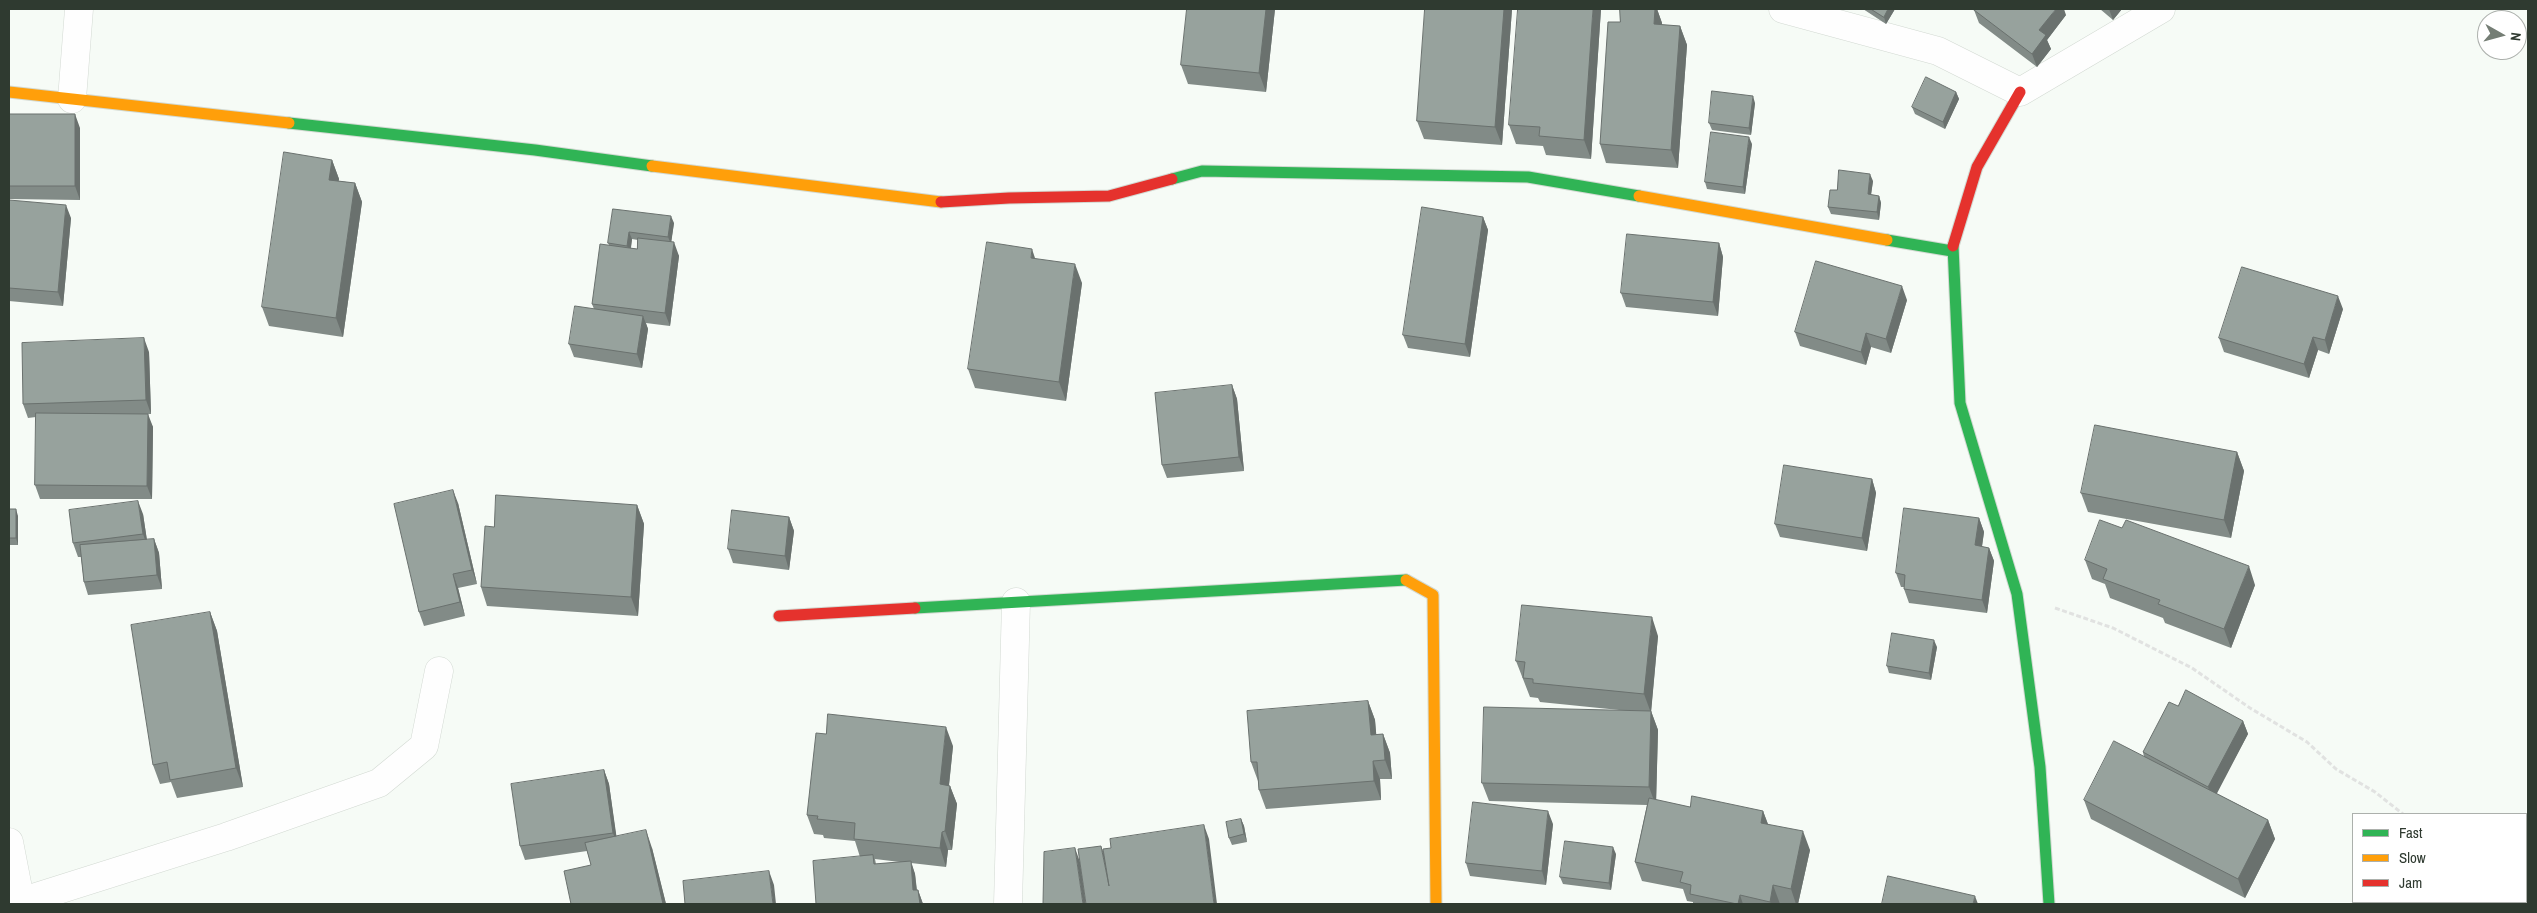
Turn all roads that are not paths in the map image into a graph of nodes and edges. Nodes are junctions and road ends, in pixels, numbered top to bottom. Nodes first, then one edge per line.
1 (80, 9) edge
2 (1783, 9) edge
3 (2161, 9) edge
4 (9, 92) edge
5 (2020, 92) junction
6 (72, 99) junction
7 (1952, 251) junction
8 (1016, 602) junction
9 (780, 616) dead end
10 (439, 671) dead end
11 (9, 842) edge
12 (20, 903) edge
13 (1008, 904) edge
14 (1436, 904) edge
15 (2049, 904) edge

1 - 6 street
2 - 5 street
3 - 5 street
4 - 6 street
5 - 7 street
6 - 7 street
7 - 15 street
8 - 9 street
8 - 13 street
8 - 14 street
10 - 12 street
11 - 12 street

